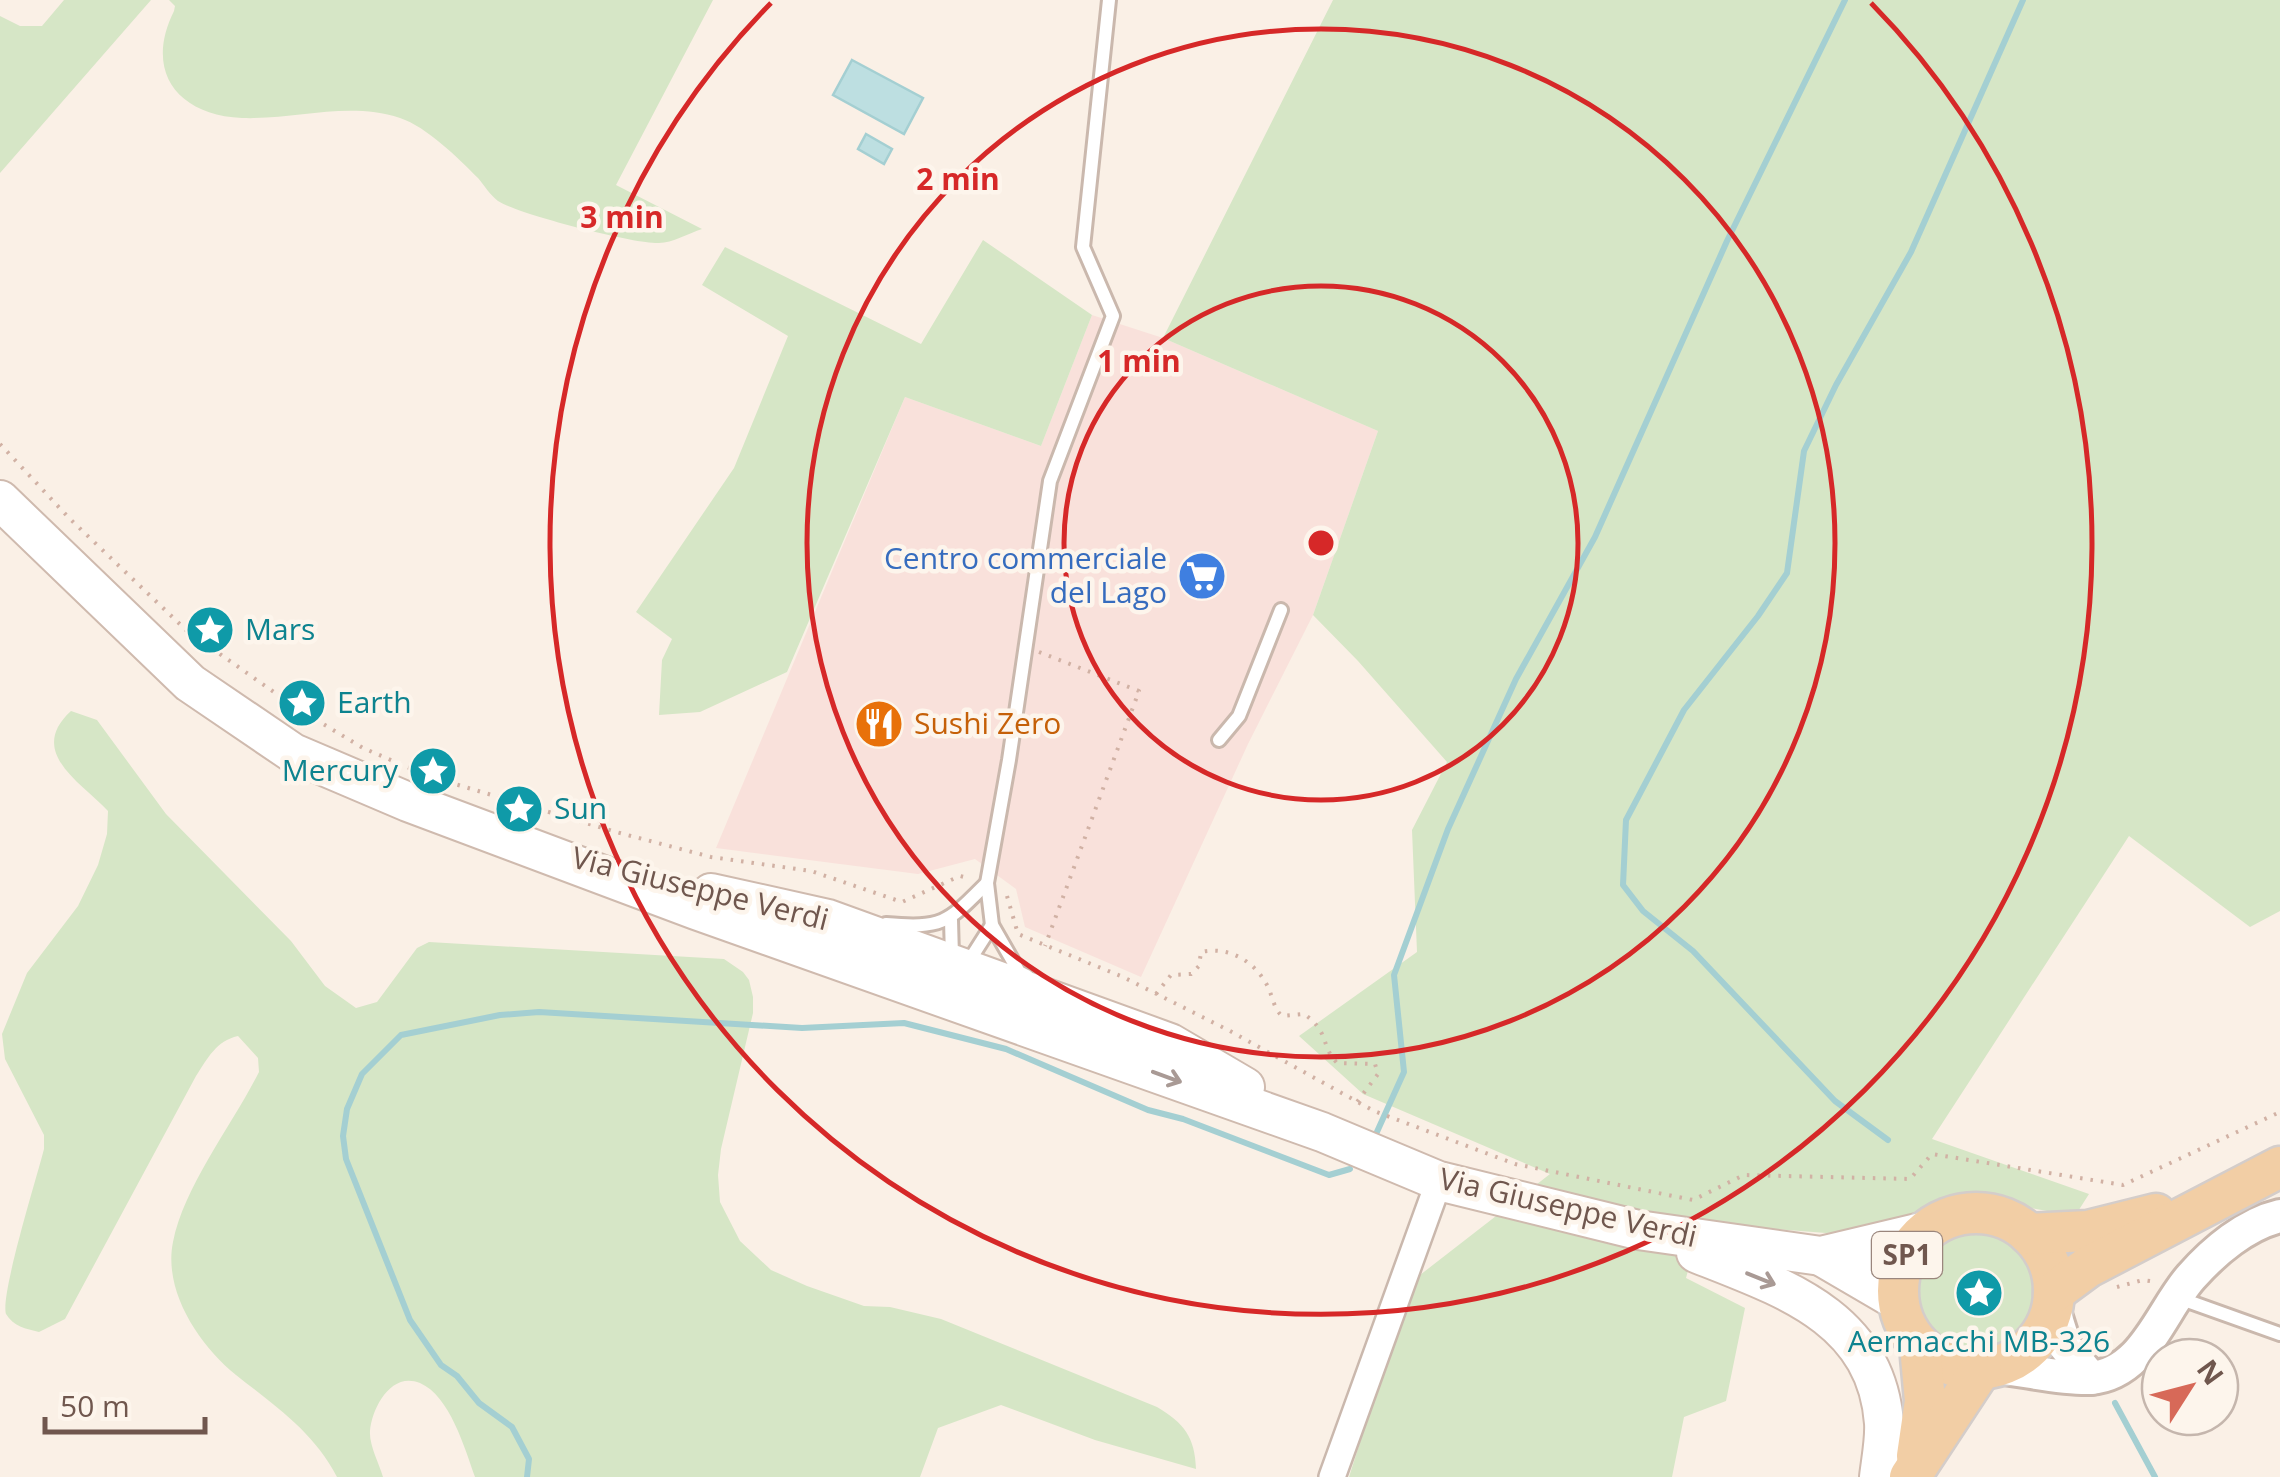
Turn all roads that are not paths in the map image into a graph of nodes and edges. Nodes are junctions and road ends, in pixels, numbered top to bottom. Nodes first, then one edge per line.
1 (1109, 0) edge
2 (0, 500) edge
3 (1281, 610) dead end
4 (1218, 740) dead end
5 (987, 883) junction
6 (950, 920) junction
7 (992, 924) junction
8 (820, 935) junction
9 (954, 967) junction
10 (1170, 1042) junction
11 (1096, 1052) junction
12 (1322, 1132) junction
13 (2280, 1166) edge
14 (1439, 1182) junction
15 (2214, 1199) junction
16 (2280, 1216) edge
17 (1638, 1230) junction
18 (1926, 1231) junction
19 (2029, 1234) junction
20 (1821, 1256) junction
21 (2176, 1298) junction
22 (2053, 1300) junction
23 (1898, 1301) junction
24 (2280, 1334) edge
25 (1920, 1346) junction
26 (1989, 1368) junction
27 (2091, 1378) junction
28 (1902, 1473) edge
29 (1332, 1477) edge

1 - 5 lane
2 - 8 main road, Via Giuseppe Verdi
3 - 4 lane
5 - 6 lane
5 - 7 lane
6 - 8 lane
6 - 9 lane
7 - 9 lane
7 - 10 lane
8 - 9 main road, Via Giuseppe Verdi
8 - 11 main road, Via Giuseppe Verdi
9 - 10 main road, Via Giuseppe Verdi
9 - 11 main road, Via Giuseppe Verdi
10 - 12 main road, Via Giuseppe Verdi
11 -> 12 main road, Via Giuseppe Verdi
12 - 14 main road, Via Giuseppe Verdi
13 - 15 main road, SP1
14 - 17 main road, Via Giuseppe Verdi
14 - 29 street
15 - 19 main road, SP1
15 - 22 main road, SP1
16 - 21 street
17 - 20 main road, Via Giuseppe Verdi
17 -> 28 main road
18 - 19 main road, SP1
18 - 20 main road, Via Giuseppe Verdi
18 - 23 main road, SP1
19 - 22 main road
20 - 23 main road, Via Giuseppe Verdi
21 - 24 lane
21 - 27 street
22 - 26 main road, SP1
22 - 27 street
23 - 25 main road, SP1
25 - 26 main road
25 - 28 main road, SP1
26 - 27 street
26 - 28 main road, SP1

